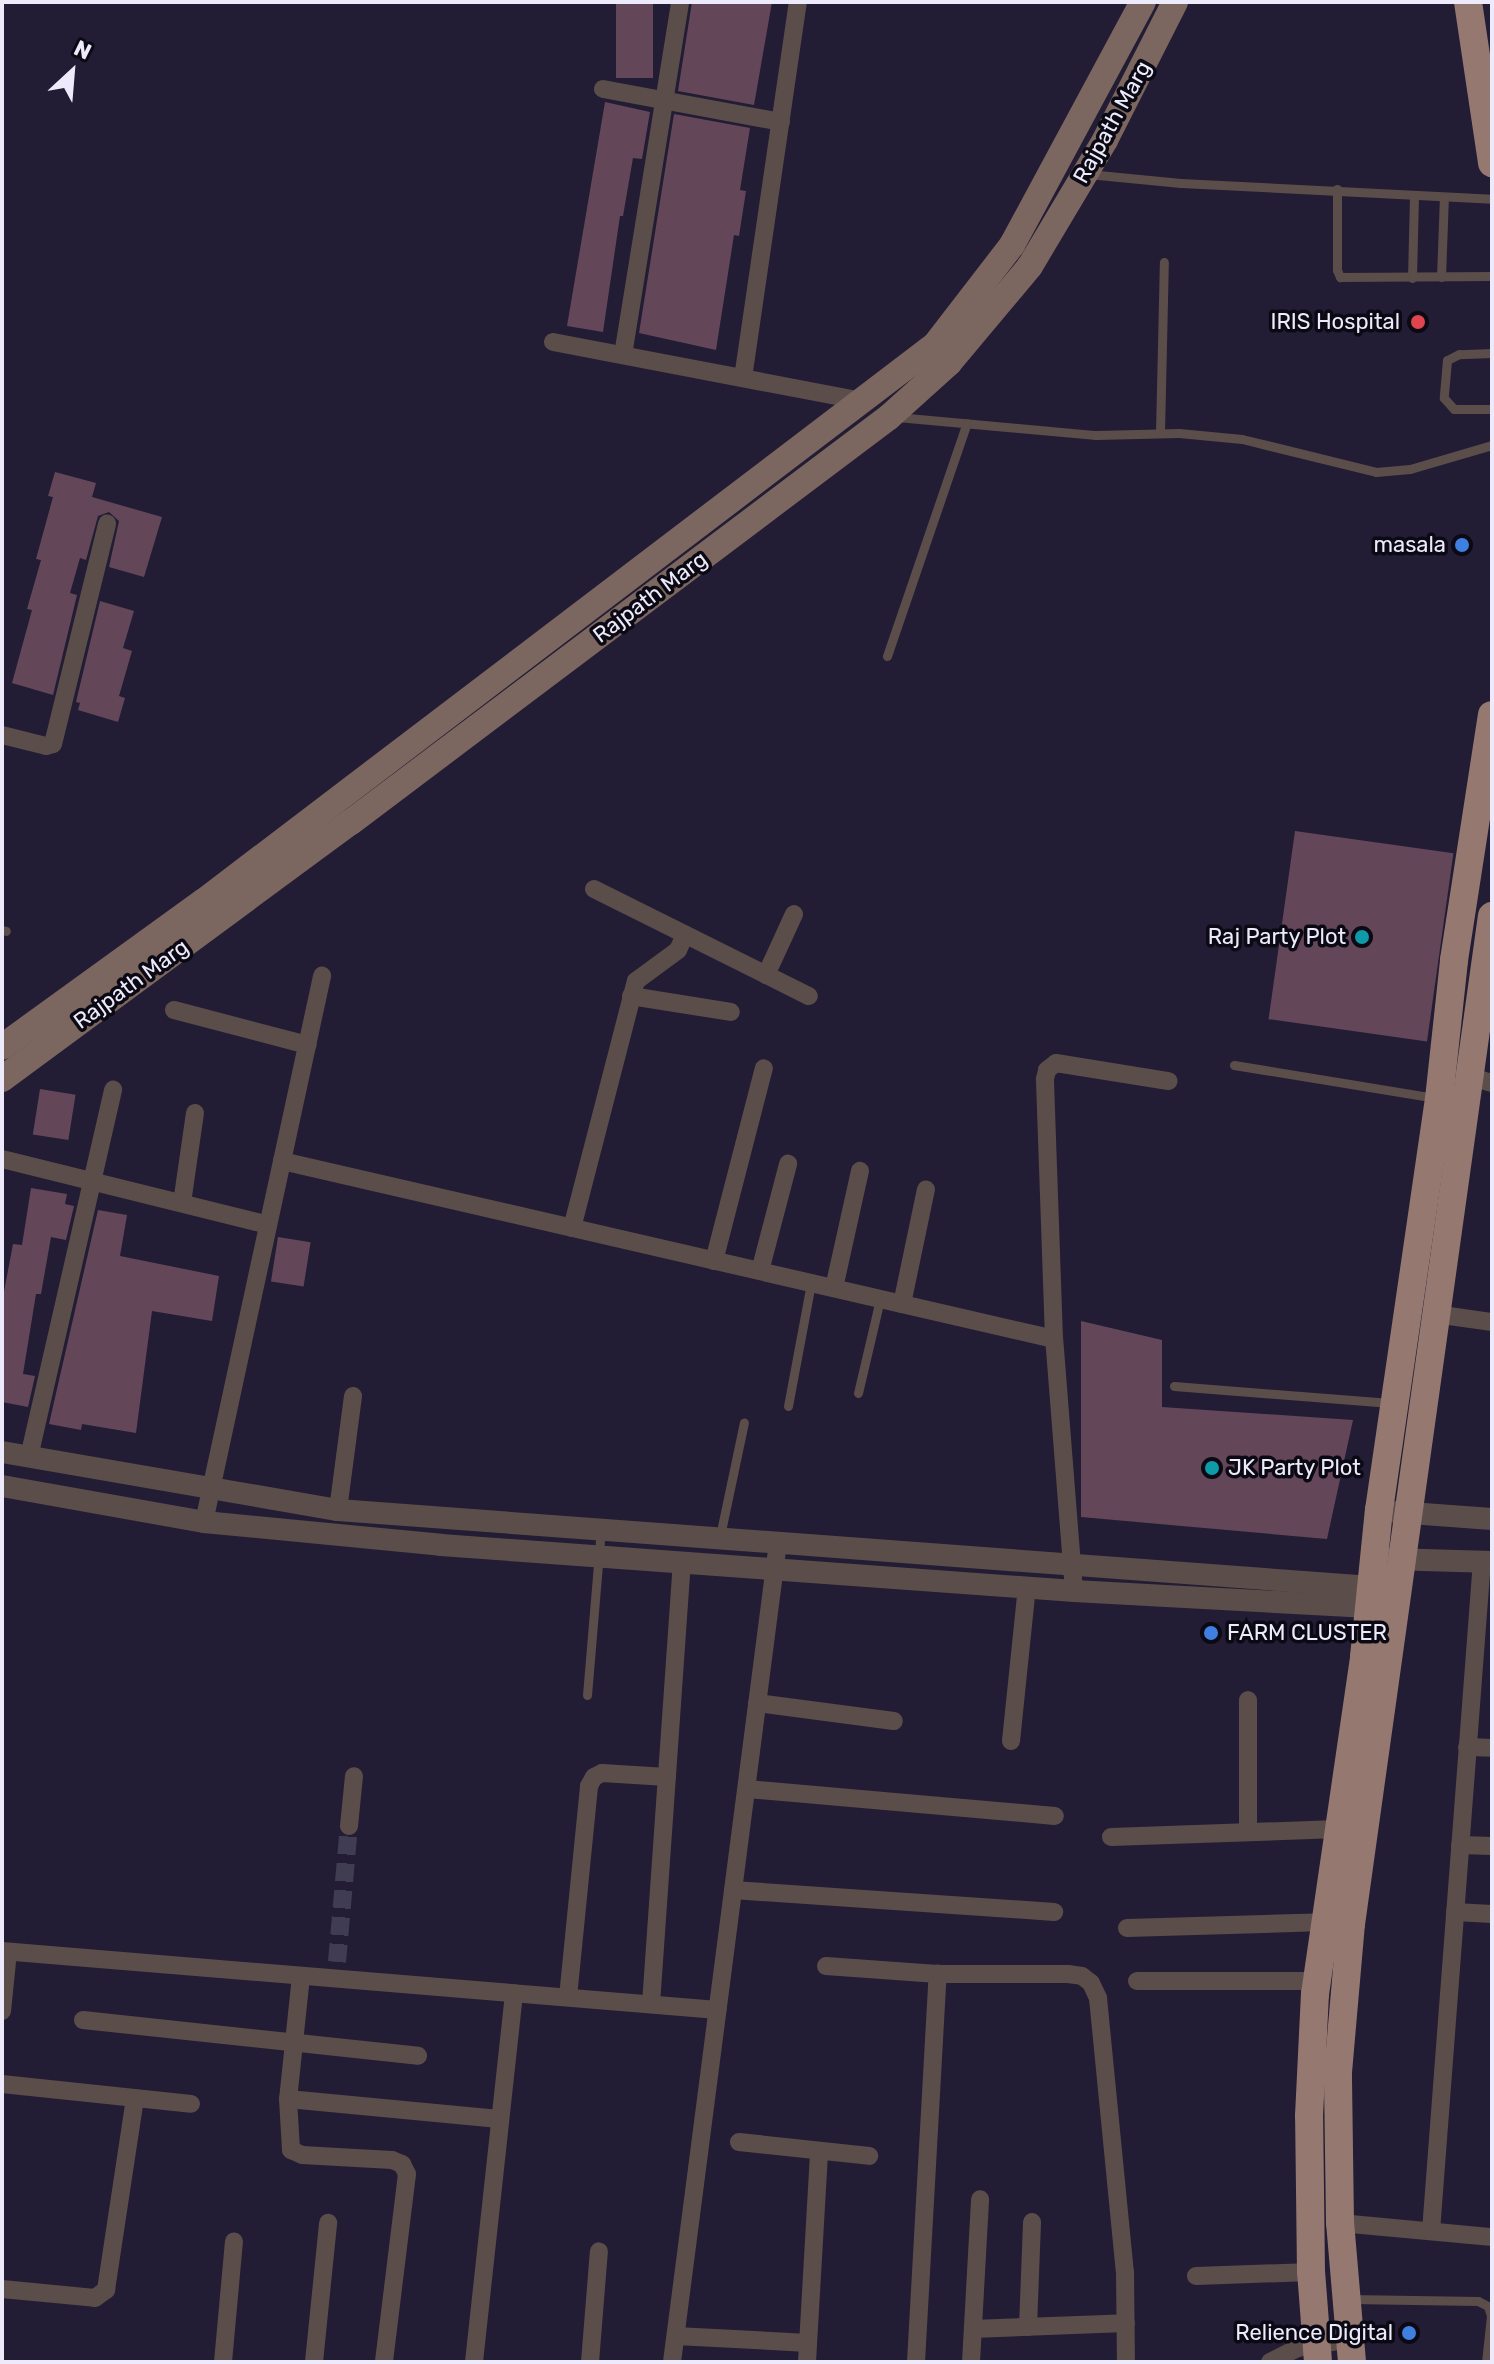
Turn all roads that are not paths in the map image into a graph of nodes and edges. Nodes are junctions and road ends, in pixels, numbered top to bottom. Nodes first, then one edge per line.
1 (680, 2) edge
2 (798, 2) edge
3 (1143, 2) edge
4 (1175, 2) edge
5 (1468, 2) edge
6 (603, 89) dead end
7 (662, 100) junction
8 (781, 122) junction
9 (1492, 163) edge
10 (1084, 174) junction
11 (1337, 189) junction
12 (1414, 196) junction
13 (1444, 197) junction
14 (1492, 199) edge
15 (1164, 262) dead end
16 (1492, 276) edge
17 (1441, 277) junction
18 (1412, 278) junction
19 (553, 342) dead end
20 (1492, 353) edge
21 (623, 355) junction
22 (743, 378) junction
23 (1492, 409) edge
24 (868, 411) junction
25 (967, 423) junction
26 (1160, 433) junction
27 (1492, 445) edge
28 (107, 524) dead end
29 (887, 656) dead end
30 (1492, 715) edge
31 (2, 735) edge
32 (594, 889) dead end
33 (794, 914) dead end
34 (1492, 916) edge
35 (685, 935) junction
36 (766, 975) junction
37 (322, 976) dead end
38 (631, 996) junction
39 (809, 996) dead end
40 (1486, 1006) edge
41 (174, 1010) dead end
42 (731, 1012) dead end
43 (307, 1045) junction
44 (2, 1047) edge
45 (1234, 1065) dead end
46 (764, 1068) dead end
47 (2, 1079) edge
48 (1482, 1080) edge
49 (1169, 1081) dead end
50 (113, 1089) dead end
51 (1439, 1099) junction
52 (195, 1113) dead end
53 (2, 1159) edge
54 (282, 1161) junction
55 (788, 1164) dead end
56 (860, 1171) dead end
57 (91, 1181) junction
58 (926, 1189) dead end
59 (182, 1203) junction
60 (268, 1225) junction
61 (572, 1228) junction
62 (714, 1261) junction
63 (760, 1271) junction
64 (811, 1283) junction
65 (834, 1288) junction
66 (880, 1299) junction
67 (902, 1304) junction
68 (1435, 1314) junction
69 (1492, 1322) edge
70 (1054, 1339) junction
71 (1174, 1386) dead end
72 (858, 1393) dead end
73 (353, 1396) dead end
74 (1394, 1404) junction
75 (788, 1406) dead end
76 (744, 1422) dead end
77 (2, 1452) edge
78 (29, 1457) junction
79 (2, 1486) edge
80 (210, 1488) junction
81 (338, 1510) junction
82 (1379, 1510) junction
83 (1411, 1513) junction
84 (1492, 1519) edge
85 (204, 1522) junction
86 (601, 1530) junction
87 (719, 1539) junction
88 (778, 1543) junction
89 (600, 1556) junction
90 (1372, 1558) junction
91 (1403, 1559) junction
92 (682, 1562) junction
93 (1487, 1562) edge
94 (1071, 1565) junction
95 (775, 1567) junction
96 (1027, 1587) junction
97 (1074, 1591) junction
98 (1370, 1597) junction
99 (587, 1695) dead end
100 (1248, 1700) dead end
101 (757, 1703) junction
102 (894, 1721) dead end
103 (1011, 1741) dead end
104 (1467, 1747) junction
105 (1492, 1748) edge
106 (354, 1776) dead end
107 (667, 1777) junction
108 (747, 1789) junction
109 (1055, 1816) dead end
110 (349, 1826) tunnel mouth
111 (1338, 1829) junction
112 (1248, 1832) junction
113 (1111, 1837) dead end
114 (1460, 1845) junction
115 (1492, 1846) edge
116 (733, 1890) junction
117 (1054, 1912) dead end
118 (1455, 1912) junction
119 (1492, 1914) edge
120 (1325, 1922) junction
121 (1127, 1928) dead end
122 (5, 1952) edge
123 (826, 1966) dead end
124 (938, 1974) junction
125 (301, 1976) junction
126 (1137, 1981) dead end
127 (1317, 1981) junction
128 (514, 1993) junction
129 (568, 1997) junction
130 (651, 2004) junction
131 (718, 2010) junction
132 (2, 2011) edge
133 (83, 2020) dead end
134 (292, 2045) junction
135 (418, 2056) dead end
136 (2, 2084) edge
137 (135, 2098) junction
138 (288, 2099) junction
139 (191, 2104) dead end
140 (499, 2119) junction
141 (739, 2142) dead end
142 (819, 2151) junction
143 (869, 2156) dead end
144 (980, 2199) dead end
145 (1032, 2222) dead end
146 (328, 2223) dead end
147 (1340, 2223) junction
148 (1431, 2231) junction
149 (1492, 2237) edge
150 (234, 2241) dead end
151 (599, 2251) dead end
152 (1311, 2272) junction
153 (1196, 2276) dead end
154 (2, 2289) edge
155 (1346, 2299) junction
156 (1126, 2323) junction
157 (1028, 2327) junction
158 (973, 2329) junction
159 (676, 2336) junction
160 (1351, 2351) edge
161 (807, 2352) edge
162 (1316, 2352) edge
163 (223, 2362) edge
164 (314, 2362) edge
165 (384, 2362) edge
166 (474, 2362) edge
167 (590, 2362) edge
168 (672, 2362) edge
169 (916, 2362) edge
170 (971, 2362) edge
171 (1126, 2362) edge
172 (1270, 2362) edge
173 (1486, 2362) edge

1 - 7 street
2 - 8 street
3 - 24 main road, Rajpath Marg
4 - 10 main road, Rajpath Marg
5 - 9 main road
6 - 7 street
7 - 8 street
7 - 21 street
8 - 22 street
10 - 11 lane
10 - 24 main road, Rajpath Marg
11 - 12 lane
11 - 18 lane
12 - 13 lane
12 - 18 lane
13 - 14 lane
13 - 17 lane
15 - 26 lane
16 - 17 lane
17 - 18 lane
19 - 21 street
20 - 23 lane
21 - 22 street
22 - 24 street
24 - 25 lane
24 - 44 main road, Rajpath Marg
24 - 47 main road, Rajpath Marg
25 - 26 lane
25 - 29 lane
26 - 27 lane
28 - 31 street
30 - 51 main road
32 - 35 street
33 - 36 street
34 - 40 main road
35 - 36 street
35 - 38 street
36 - 39 street
37 - 43 street
38 - 42 street
38 - 61 street
40 - 48 main road
41 - 43 street
43 - 54 street
45 - 51 lane
46 - 62 street
48 - 68 main road
49 - 70 street
50 - 57 street
51 - 74 main road
52 - 59 street
53 - 57 street
54 - 60 street
54 - 61 street
55 - 63 street
56 - 65 street
57 - 59 street
57 - 78 street
58 - 67 street
59 - 60 street
60 - 80 street
61 - 62 street
62 - 63 street
63 - 64 street
64 - 65 street
64 - 75 lane
65 - 66 street
66 - 67 street
66 - 72 lane
67 - 70 street
68 - 69 street
68 - 83 main road
70 - 94 street
71 - 74 lane
73 - 81 street
74 - 82 main road
76 - 87 lane
77 - 78 street
78 - 80 street
79 - 85 street
80 - 81 street
80 - 85 street
81 - 86 street
82 - 83 street
82 - 90 main road
83 - 84 street
83 - 91 main road
85 - 89 street
86 - 87 street
86 - 89 lane
87 - 88 street
88 - 94 street
88 - 95 street
89 - 92 street
89 - 99 lane
90 - 91 street
90 - 98 main road
91 - 93 street
91 - 147 main road
92 - 95 street
92 - 107 street
93 - 104 street
94 - 97 street
94 - 98 street
95 - 96 street
95 - 101 street
96 - 97 street
96 - 103 street
97 - 98 street
98 - 111 main road
100 - 112 street
101 - 102 street
101 - 108 street
104 - 105 street
104 - 114 street
106 - 110 street
107 - 129 street
107 - 130 street
108 - 109 street
108 - 116 street
111 - 112 street
111 - 120 main road
112 - 113 street
114 - 115 street
114 - 118 street
116 - 117 street
116 - 131 street
118 - 119 street
118 - 148 street
120 - 121 street
120 - 127 main road
122 - 125 street
122 - 132 street
123 - 124 street
124 - 156 street
124 - 169 street
125 - 128 street
125 - 134 street
126 - 127 street
127 - 152 main road
128 - 129 street
128 - 140 street
129 - 130 street
130 - 131 street
131 - 159 street
133 - 134 street
134 - 135 street
134 - 138 street
136 - 137 street
137 - 139 street
137 - 154 street
138 - 140 street
138 - 165 street
140 - 166 street
141 - 142 street
142 - 143 street
142 - 161 street
144 - 158 street
145 - 157 street
146 - 164 street
147 - 148 street
147 - 155 main road
148 - 149 street
150 - 163 street
151 - 167 street
152 - 153 street
152 - 162 main road
155 - 160 main road
155 - 173 lane
156 - 157 street
156 - 171 street
157 - 158 street
158 - 170 street
159 - 161 street
159 - 168 street
160 - 162 street
162 - 172 street

